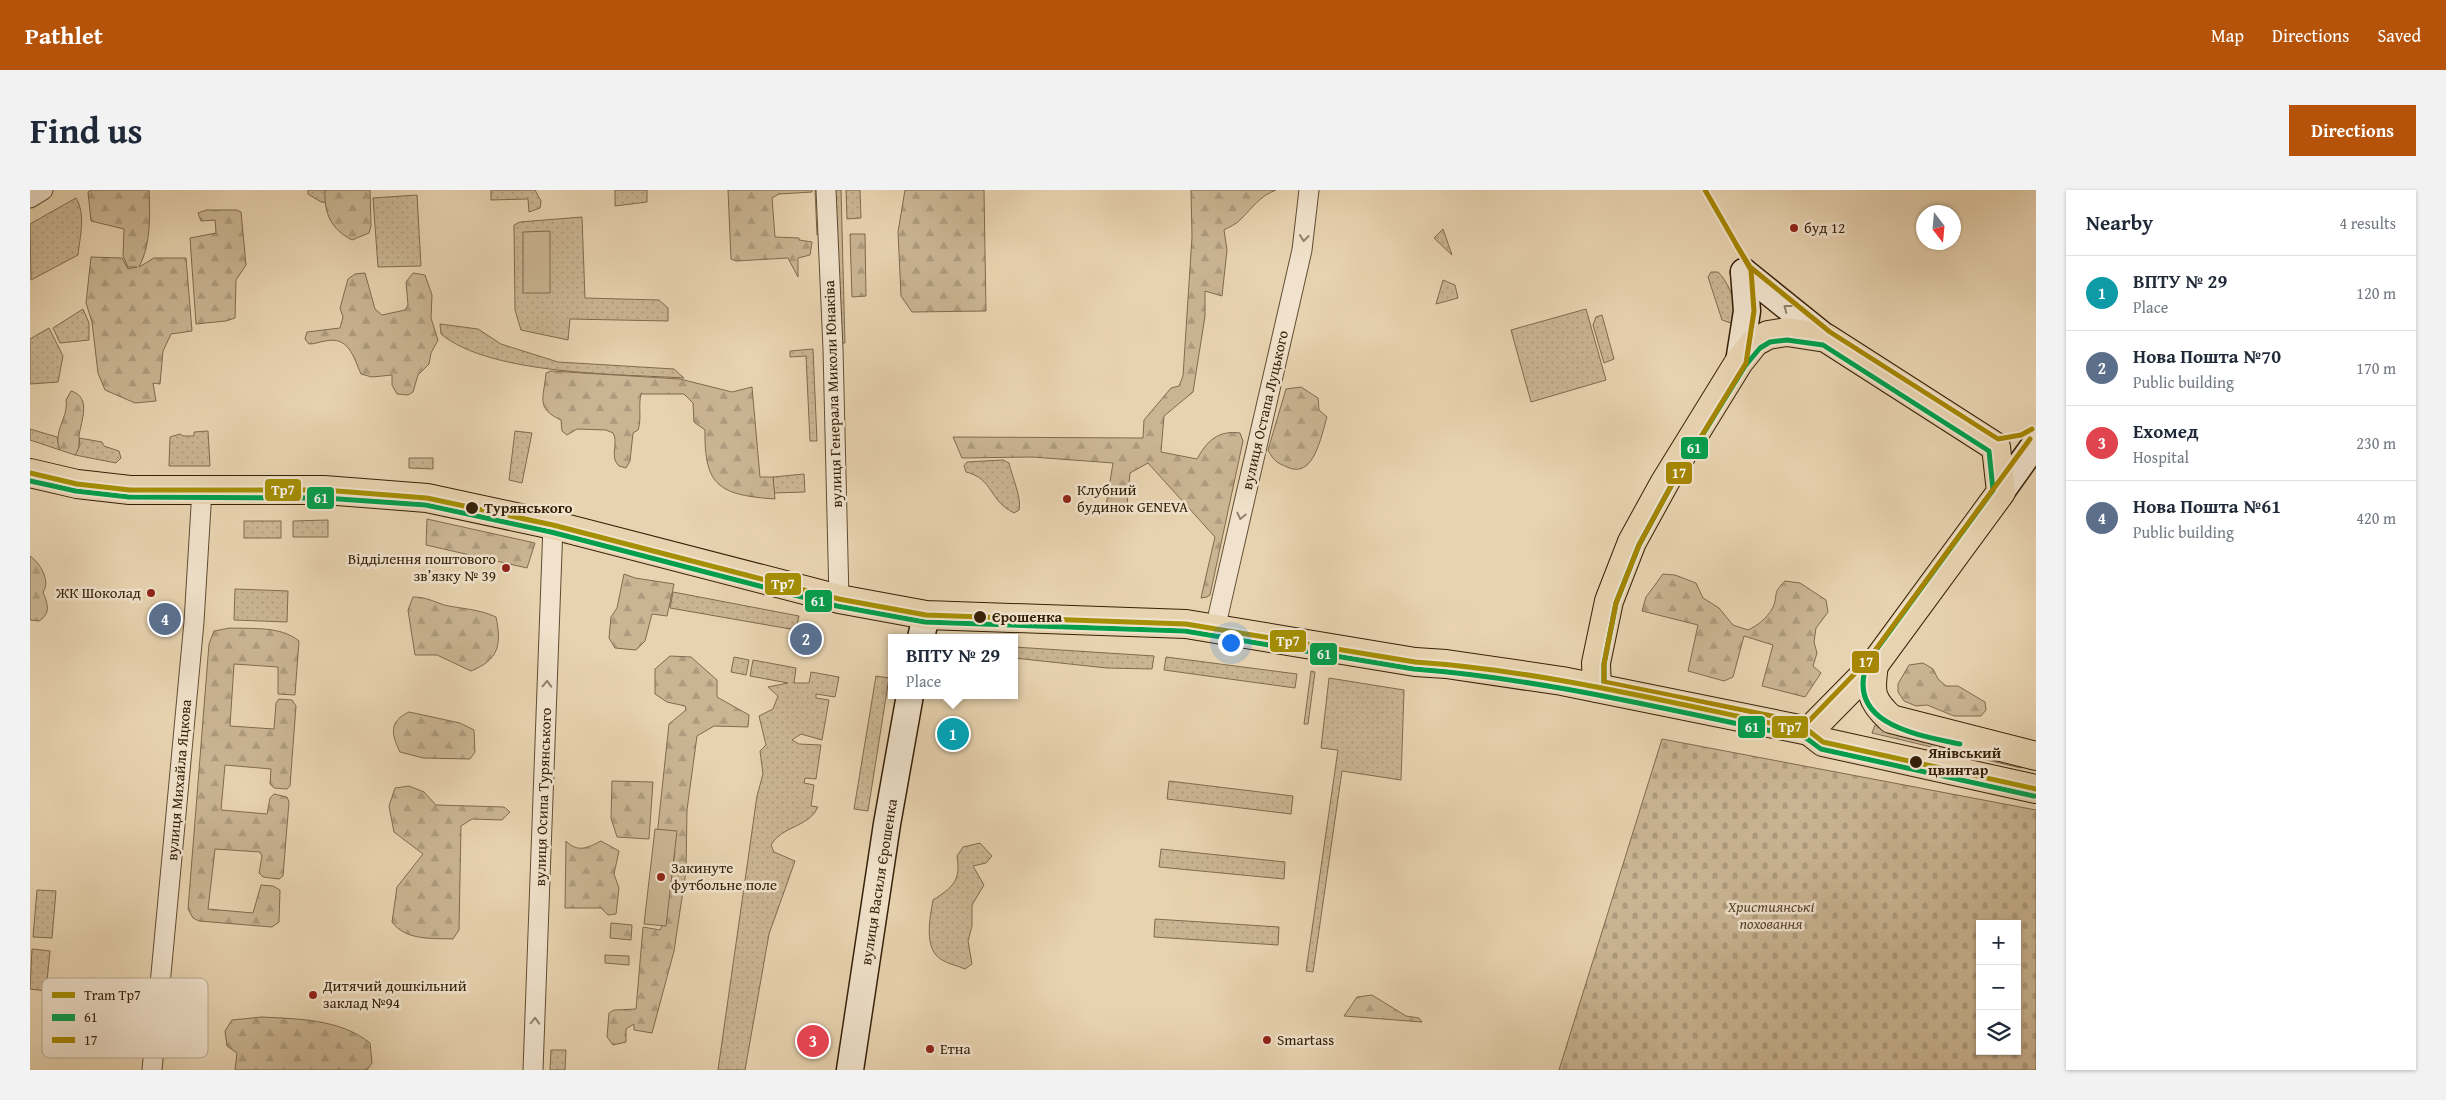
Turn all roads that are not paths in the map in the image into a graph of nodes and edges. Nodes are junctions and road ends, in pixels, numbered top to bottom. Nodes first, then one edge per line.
1 (44, 190) edge
2 (826, 190) edge
3 (1309, 190) edge
4 (30, 198) edge
5 (1826, 338) junction
6 (1739, 362) junction
7 (2036, 435) edge
8 (2036, 443) edge
9 (1996, 447) junction
10 (30, 473) edge
11 (202, 490) junction
12 (2001, 492) junction
13 (553, 524) junction
14 (839, 598) junction
15 (923, 626) edge
16 (1215, 629) junction
17 (1874, 664) junction
18 (1597, 688) junction
19 (909, 699) edge
20 (1809, 731) junction
21 (2036, 756) edge
22 (2036, 789) edge
23 (161, 978) edge
24 (533, 1070) edge
25 (850, 1070) edge

1 - 4 street
2 - 14 street, вулиця Генерала Миколи Юнаківа
3 -> 16 street, вулиця Остапа Луцького
5 - 6 main road
5 -> 6 main road
5 - 9 main road
6 - 18 main road
7 - 9 main road
8 - 12 main road
9 - 12 main road
10 - 11 main road
11 - 13 main road
11 - 23 street, вулиця Михайла Яцкова
12 - 17 main road
13 - 14 main road
24 -> 13 street, вулиця Осипа Турянського
14 - 15 main road
15 - 16 main road
16 - 18 main road
17 - 20 main road
17 - 21 main road
18 - 20 main road
19 - 25 main road, вулиця Василя Єрошенка
20 - 22 main road

